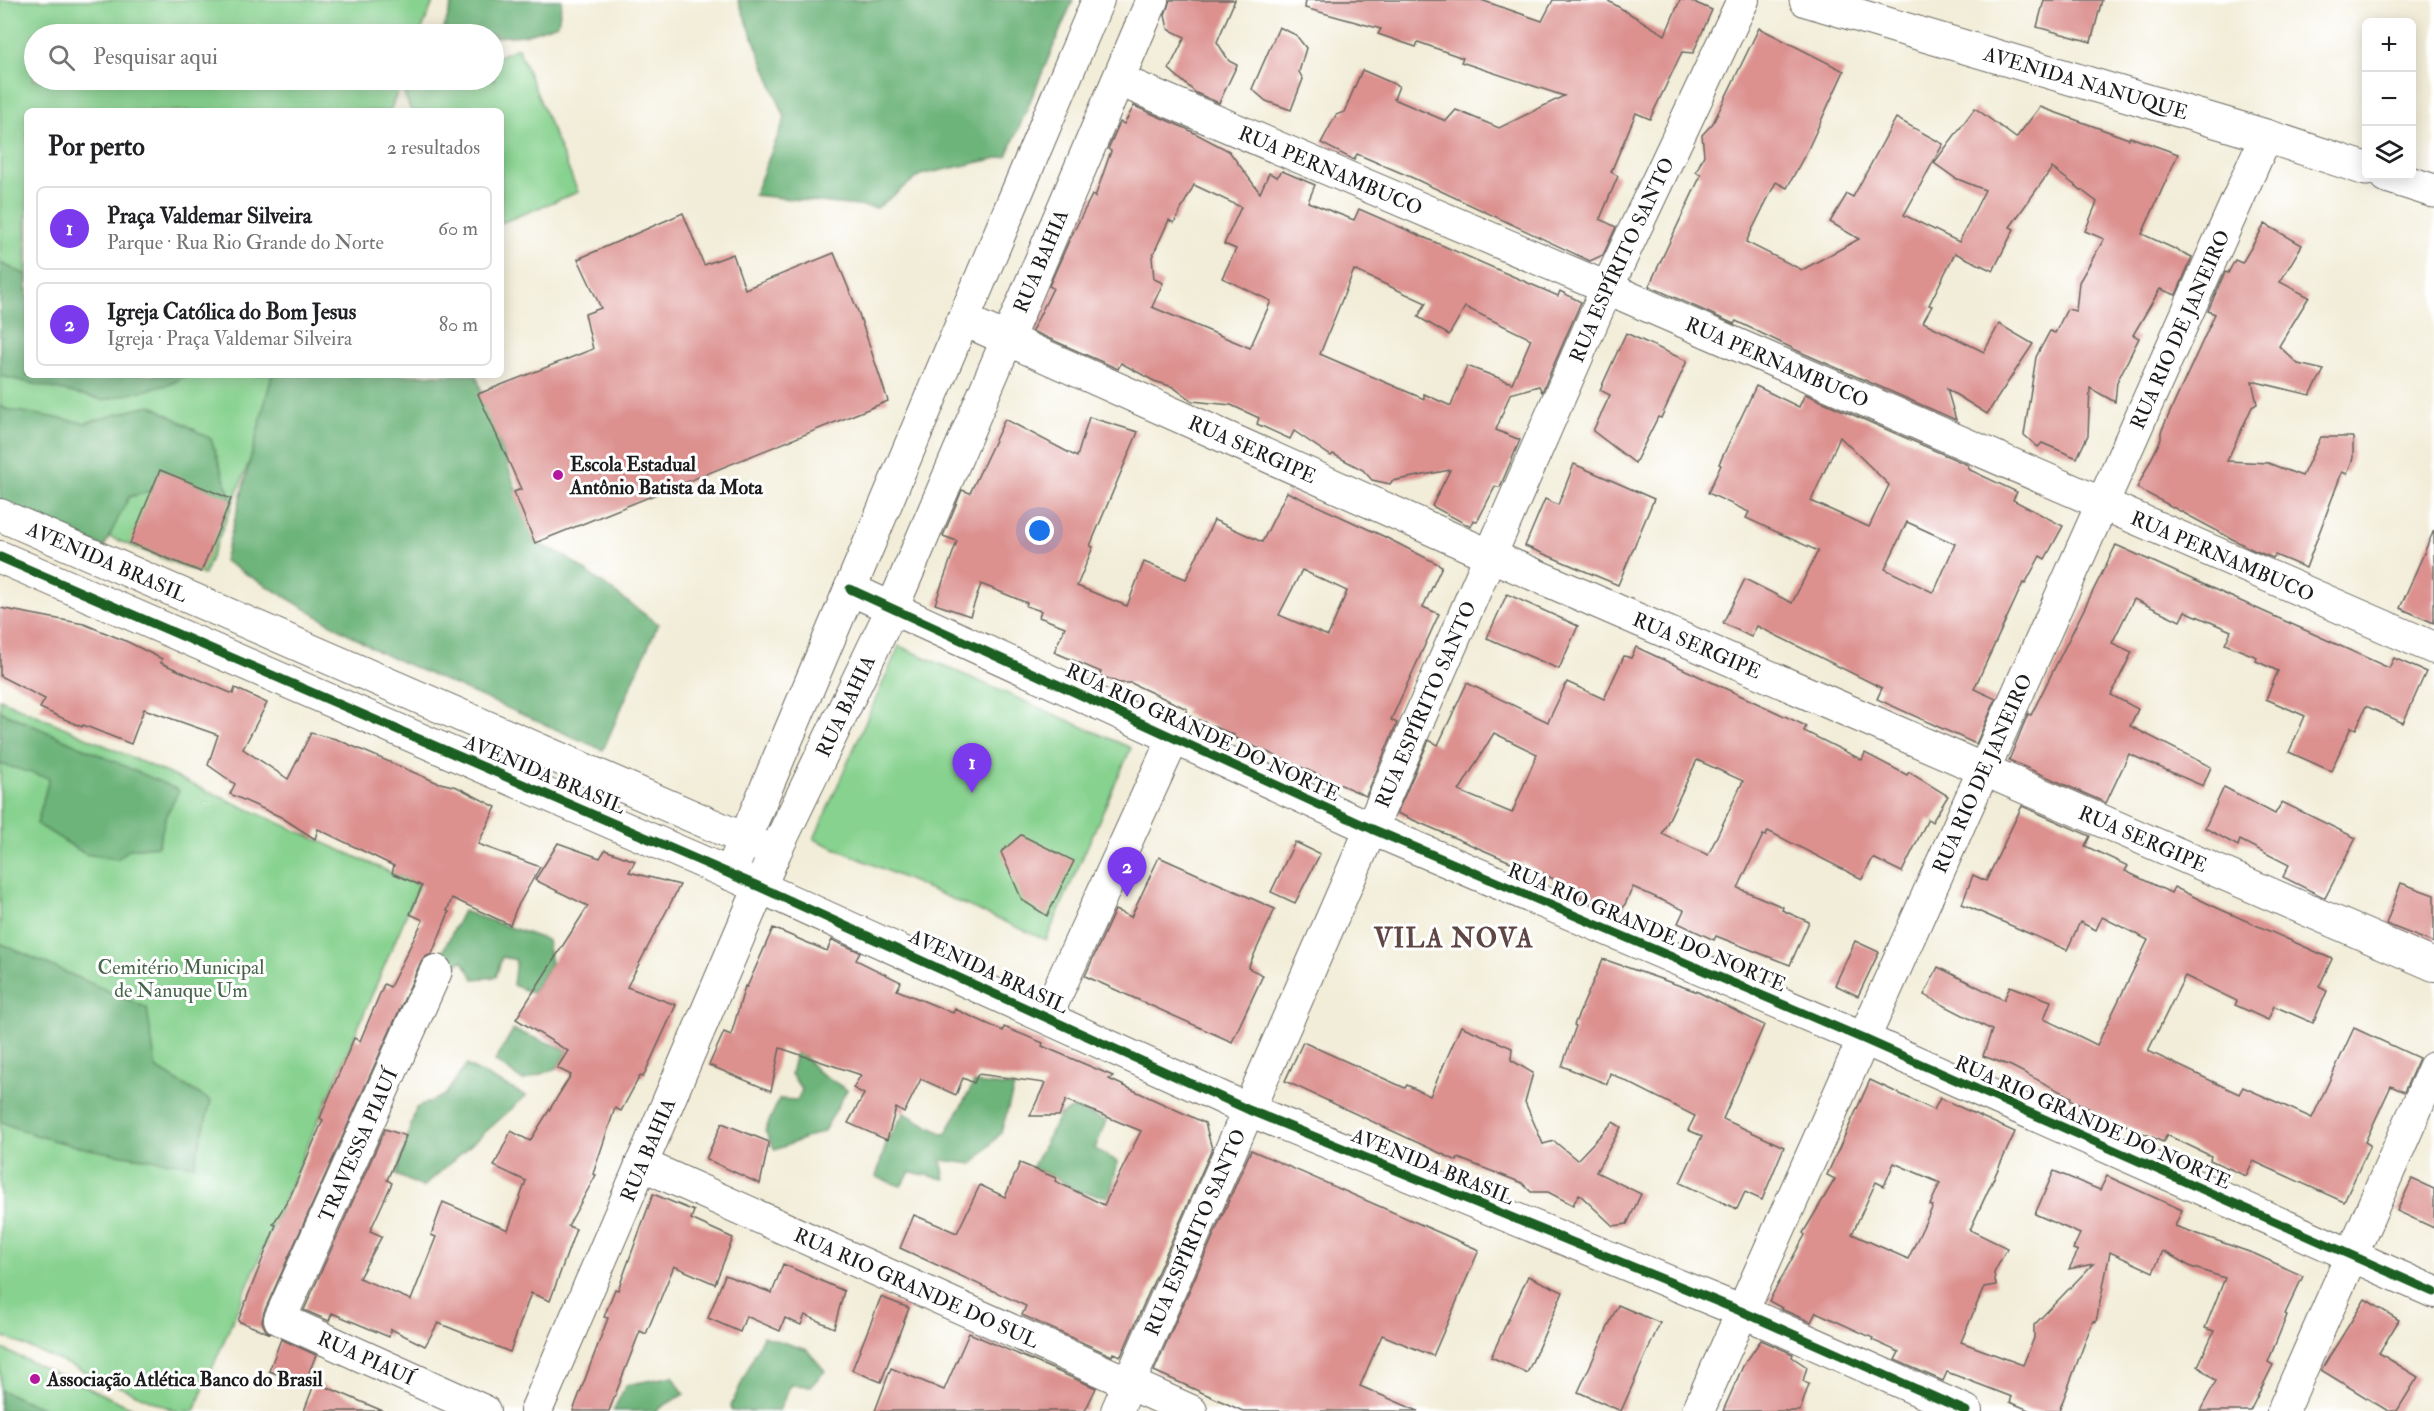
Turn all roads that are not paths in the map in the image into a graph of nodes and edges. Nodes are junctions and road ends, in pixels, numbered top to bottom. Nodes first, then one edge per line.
1 (1098, 0) edge
2 (1152, 0) edge
3 (1743, 0) edge
4 (1806, 0) edge
5 (1119, 80) junction
6 (2266, 135) junction
7 (2362, 167) edge
8 (2399, 180) edge
9 (2434, 191) edge
10 (1607, 288) junction
11 (964, 320) junction
12 (1006, 338) junction
13 (2101, 505) junction
14 (0, 515) edge
15 (1489, 555) junction
16 (0, 557) edge
17 (850, 589) junction
18 (892, 609) junction
19 (2434, 648) edge
20 (1174, 737) junction
21 (1984, 770) junction
22 (1372, 830) junction
23 (745, 840) junction
24 (775, 852) junction
25 (730, 874) junction
26 (760, 887) junction
27 (2434, 966) edge
28 (436, 971) dead end
29 (1046, 1017) junction
30 (1864, 1039) junction
31 (2434, 1068) edge
32 (1249, 1110) junction
33 (641, 1164) junction
34 (2350, 1256) junction
35 (2434, 1292) edge
36 (1743, 1312) junction
37 (280, 1319) joint
38 (1123, 1397) edge
39 (484, 1411) edge
40 (536, 1411) edge
41 (1191, 1411) edge
42 (1698, 1411) edge
43 (1966, 1411) edge
44 (2283, 1411) edge

1 - 11 street, RUA BAHIA
2 - 5 street, RUA BAHIA
3 - 10 street, RUA ESPÍRITO SANTO
4 - 6 main road, AVENIDA NANUQUE
5 - 10 street, RUA PERNAMBUCO
5 - 12 street, RUA BAHIA
6 - 7 main road, AVENIDA NANUQUE
6 - 13 street, RUA RIO DE JANEIRO
8 - 9 main road
10 - 13 street, RUA PERNAMBUCO
10 - 15 street, RUA ESPÍRITO SANTO
11 - 12 street, RUA SERGIPE
11 - 17 street, RUA BAHIA
12 - 15 street, RUA SERGIPE
12 - 18 street, RUA BAHIA
13 - 19 street, RUA PERNAMBUCO
13 - 21 street, RUA RIO DE JANEIRO
14 - 23 street, AVENIDA BRASIL
15 - 21 street, RUA SERGIPE
15 - 22 street, RUA ESPÍRITO SANTO
16 - 25 street, AVENIDA BRASIL
17 - 18 street, RUA RIO GRANDE DO NORTE
17 - 23 street, RUA BAHIA
18 - 20 street, RUA RIO GRANDE DO NORTE
18 - 24 street, RUA BAHIA
20 - 22 street, RUA RIO GRANDE DO NORTE
20 - 29 street
21 - 27 street, RUA SERGIPE
21 - 30 street, RUA RIO DE JANEIRO
22 - 30 street, RUA RIO GRANDE DO NORTE
22 - 32 street, RUA ESPÍRITO SANTO
23 - 24 street, AVENIDA BRASIL
23 - 25 street, RUA BAHIA
24 - 26 street, RUA BAHIA
25 - 26 street, AVENIDA BRASIL
26 - 29 street, AVENIDA BRASIL
26 - 33 street, RUA BAHIA
28 - 37 street, TRAVESSA PIAUÍ
29 - 32 street, AVENIDA BRASIL
30 - 34 street, RUA RIO GRANDE DO NORTE
30 - 36 street, RUA RIO DE JANEIRO
31 - 34 street
32 - 36 street, AVENIDA BRASIL
32 - 38 street, RUA ESPÍRITO SANTO
33 - 38 street, RUA RIO GRANDE DO SUL
33 - 40 street, RUA BAHIA
34 - 35 street, RUA RIO GRANDE DO NORTE
34 - 44 street
36 - 42 street, RUA RIO DE JANEIRO
36 - 43 street, AVENIDA BRASIL
37 - 39 street, RUA PIAUÍ
38 - 41 street, RUA RIO GRANDE DO SUL

